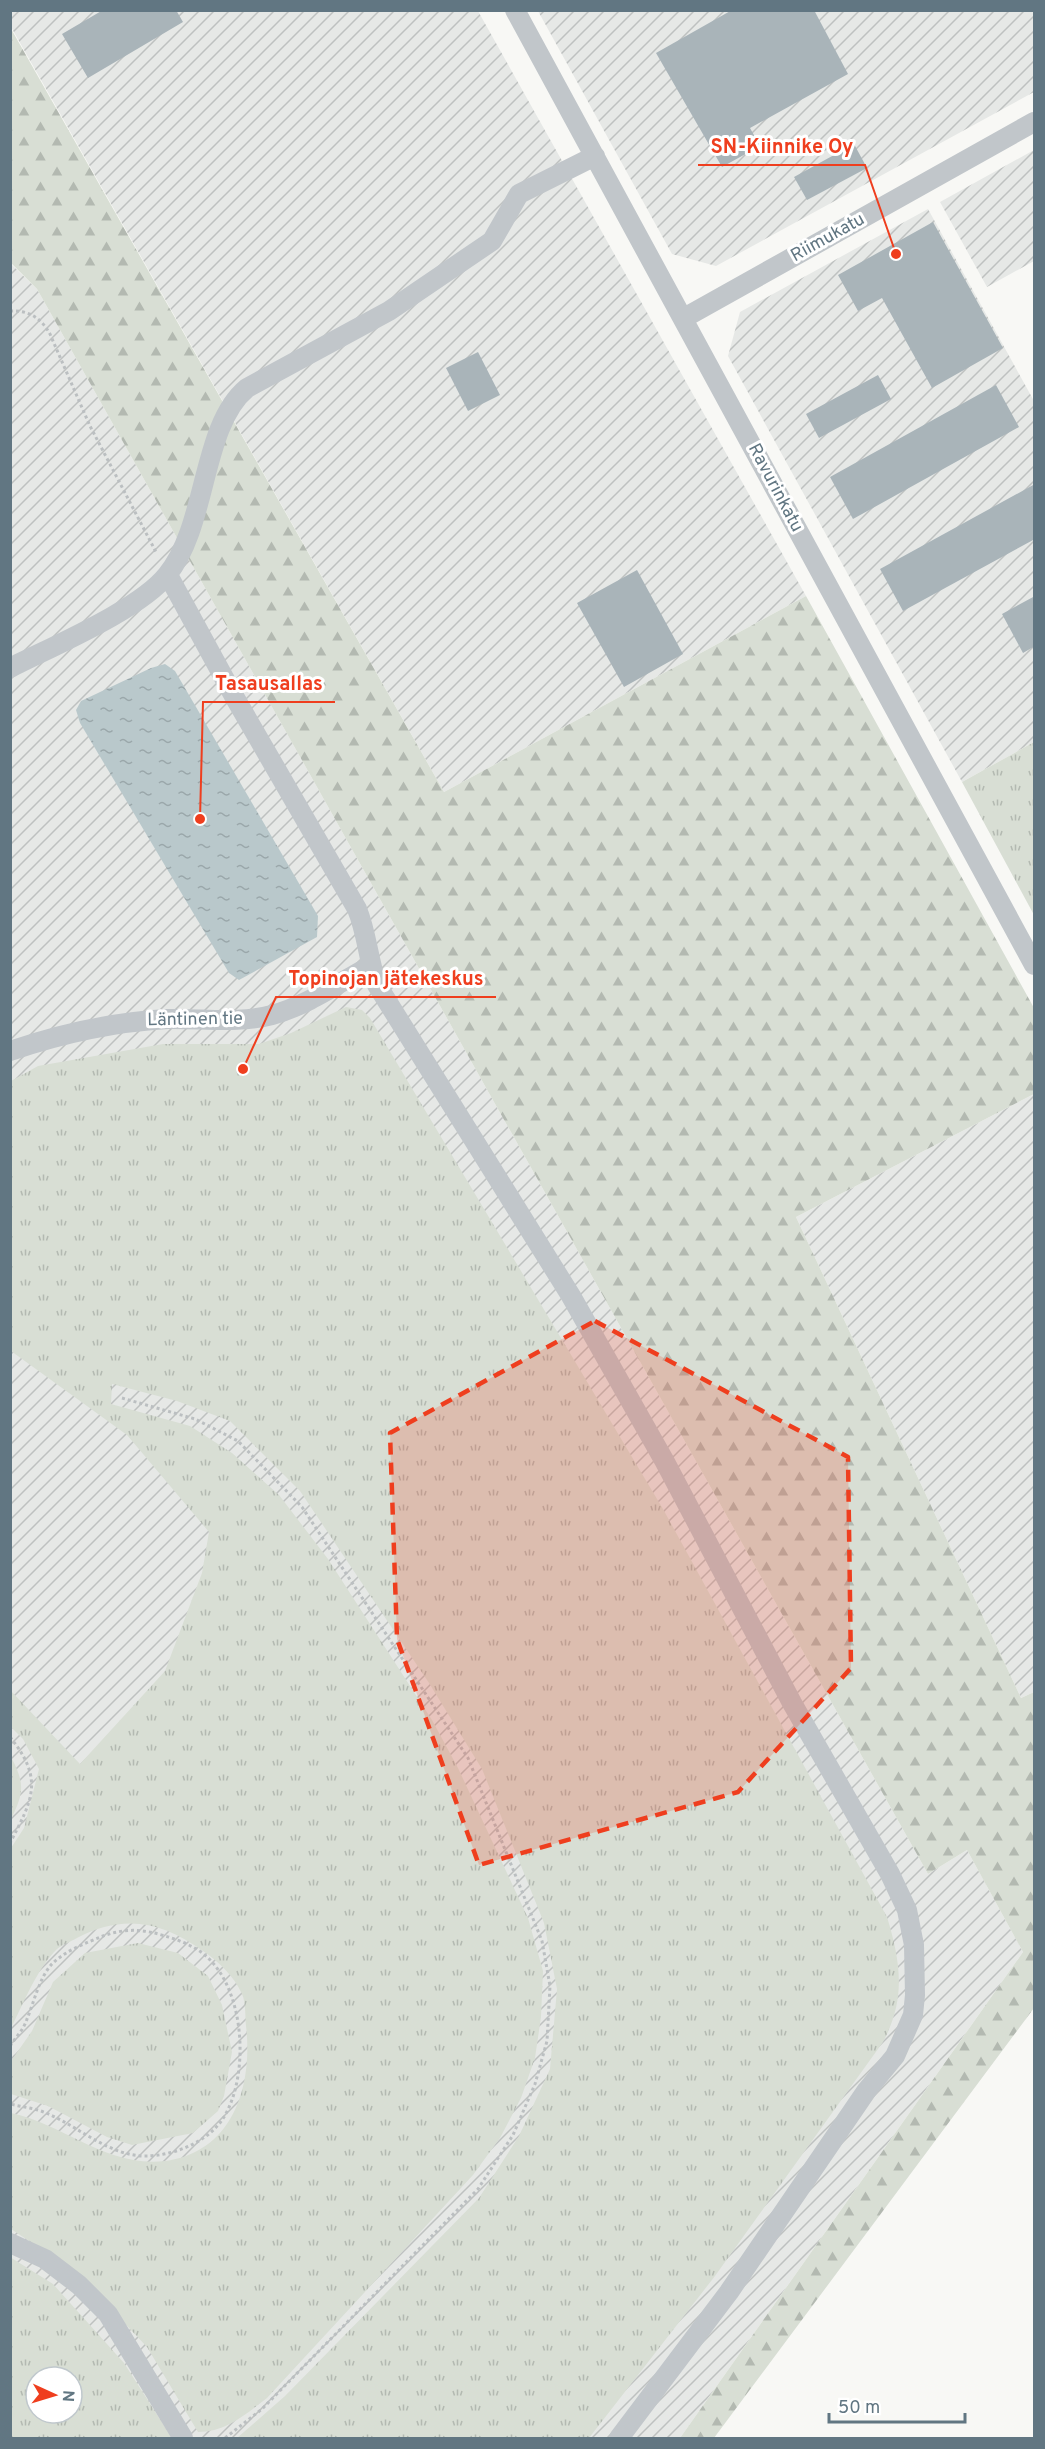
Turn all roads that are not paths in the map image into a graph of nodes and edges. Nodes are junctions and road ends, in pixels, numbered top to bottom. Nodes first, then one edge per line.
1 (515, 10) edge
2 (1035, 122) edge
3 (594, 156) junction
4 (684, 318) junction
5 (168, 574) junction
6 (10, 668) edge
7 (1035, 965) edge
8 (370, 966) junction
9 (10, 1052) edge
10 (10, 2243) edge
11 (183, 2439) edge
12 (619, 2439) edge

1 - 3 street, Ravurinkatu
2 - 4 street, Riimukatu
3 - 4 street, Ravurinkatu
3 - 5 street
4 - 7 street, Ravurinkatu
5 - 6 street
5 - 8 street
8 - 9 street, Läntinen tie
8 - 12 street
10 - 11 street

